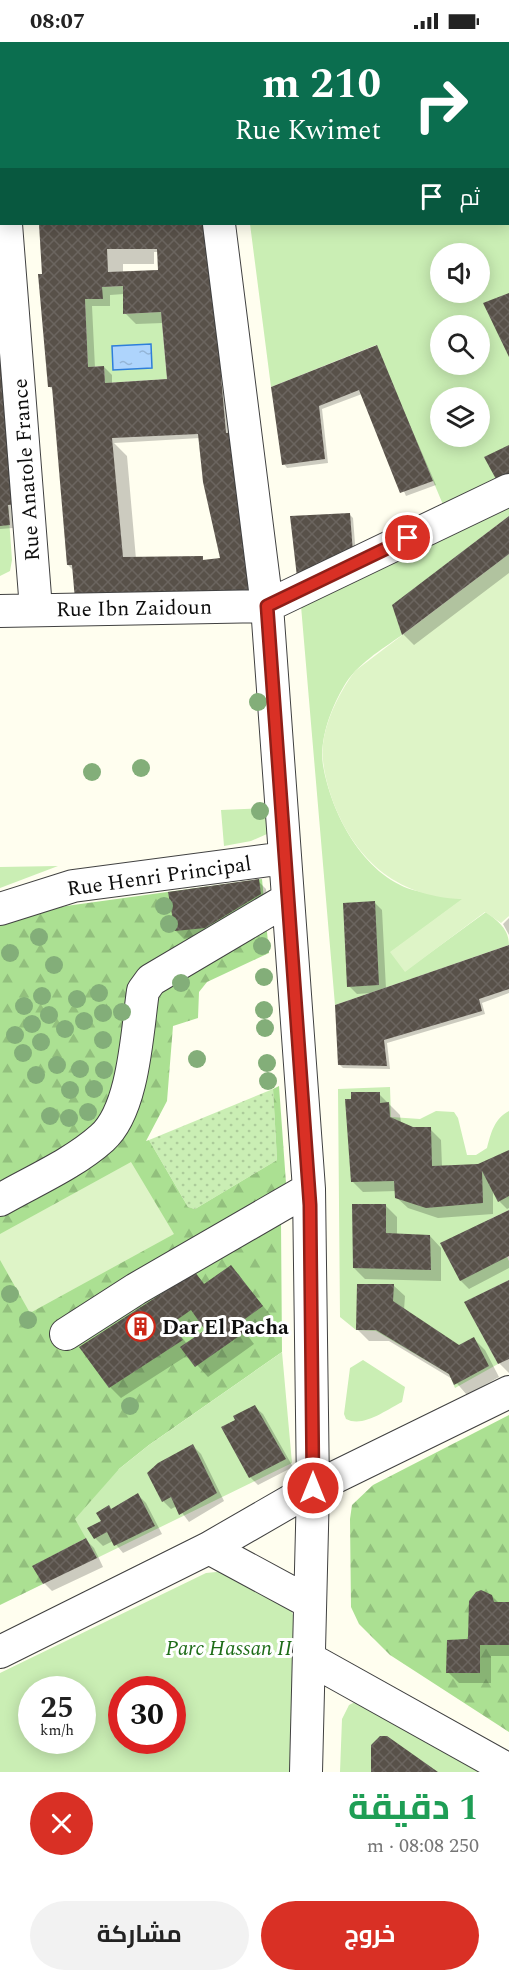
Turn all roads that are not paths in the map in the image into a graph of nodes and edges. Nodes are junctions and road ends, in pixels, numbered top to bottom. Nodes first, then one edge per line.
1 (6, 225) edge
2 (219, 225) edge
3 (509, 490) edge
4 (267, 606) junction
5 (36, 609) junction
6 (0, 611) edge
7 (285, 858) junction
8 (288, 899) junction
9 (0, 909) edge
10 (309, 1189) junction
11 (0, 1200) edge
12 (66, 1334) dead end
13 (509, 1392) edge
14 (313, 1488) junction
15 (209, 1548) junction
16 (309, 1602) junction
17 (0, 1652) edge
18 (310, 1659) junction
19 (509, 1770) edge
20 (306, 1772) edge

1 - 5 street, Rue Anatole France
2 - 4 street
3 - 4 street
4 - 5 street, Rue Ibn Zaidoun
4 - 7 street
5 - 6 street, Rue Ibn Zaidoun
7 - 8 street
7 - 9 street, Rue Henri Principal
8 - 10 street
8 - 11 street
10 - 12 street
10 - 14 street
13 - 14 street
14 - 15 street
14 - 16 street
15 - 16 street
15 - 17 street
16 - 18 street
18 - 19 street
18 - 20 street

